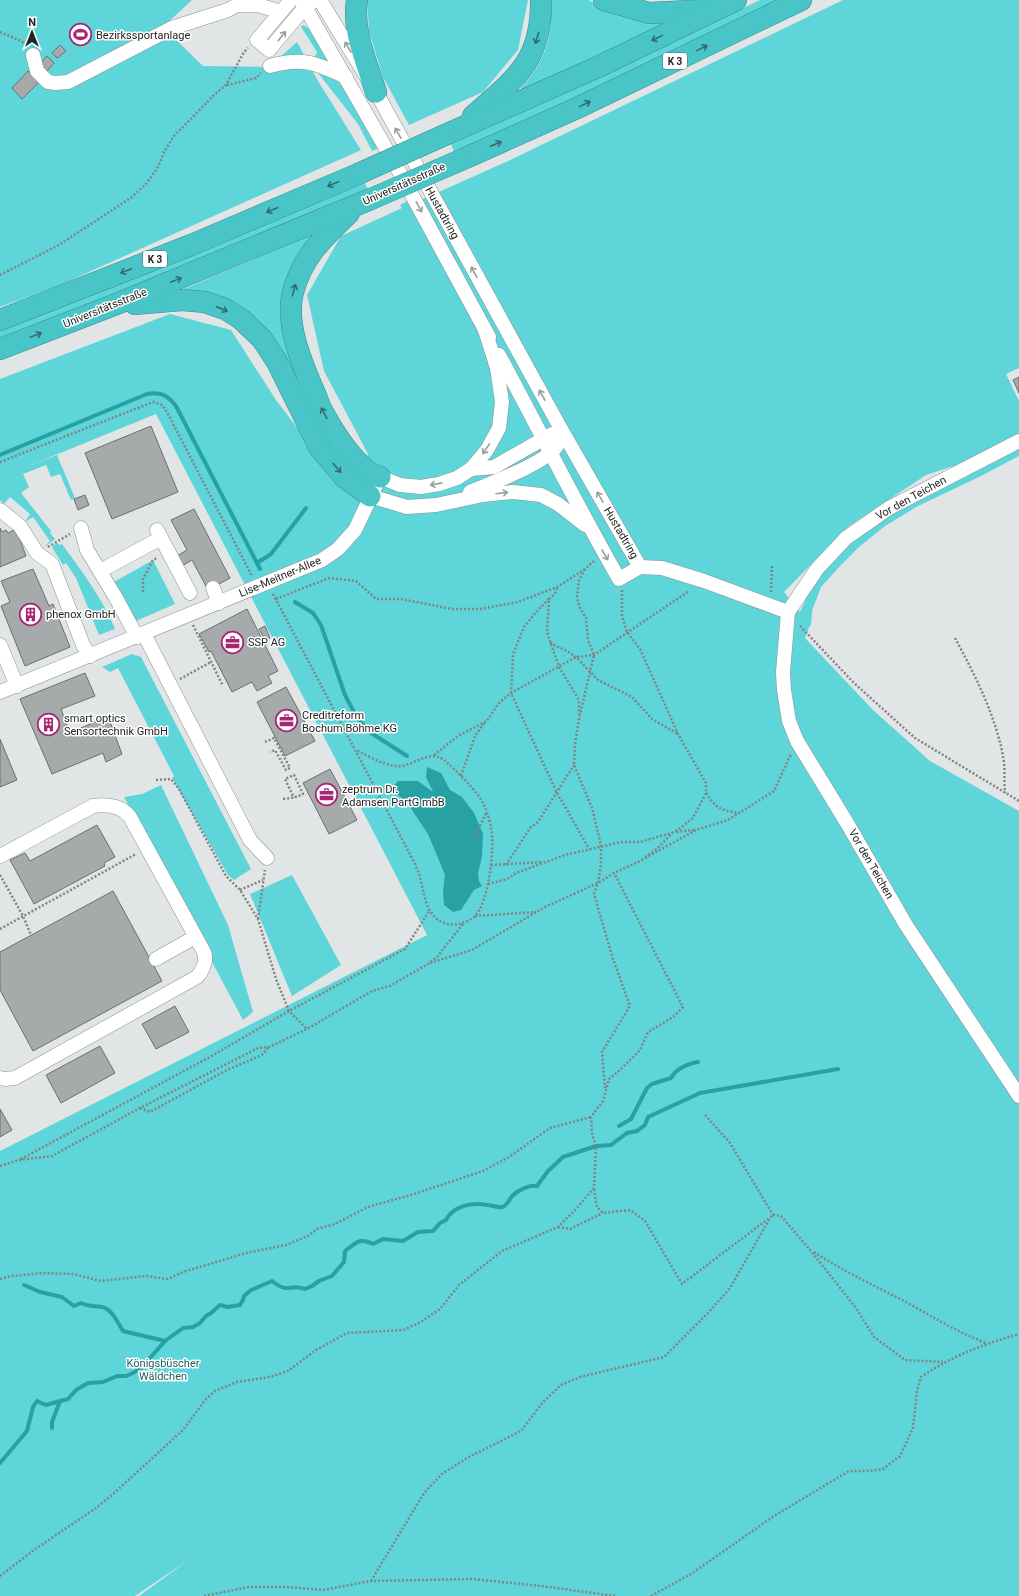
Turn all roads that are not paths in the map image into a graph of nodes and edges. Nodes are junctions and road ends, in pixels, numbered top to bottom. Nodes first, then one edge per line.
1 (291, 0) edge
2 (320, 0) edge
3 (357, 0) edge
4 (541, 0) edge
5 (604, 0) edge
6 (736, 0) edge
7 (801, 0) edge
8 (307, 2) edge
9 (718, 9) junction
10 (281, 12) junction
11 (33, 54) road end
12 (270, 66) road end
13 (346, 77) junction
14 (376, 92) junction
15 (453, 132) junction
16 (364, 202) junction
17 (114, 305) junction
18 (0, 320) edge
19 (485, 330) junction
20 (0, 349) edge
21 (561, 429) junction
22 (545, 439) junction
23 (1019, 441) edge
24 (551, 453) junction
25 (471, 469) junction
26 (380, 477) junction
27 (370, 496) junction
28 (436, 505) junction
29 (0, 510) edge
30 (81, 528) road end
31 (591, 530) junction
32 (640, 568) junction
33 (100, 571) junction
34 (213, 588) dead end
35 (190, 594) dead end
36 (219, 603) junction
37 (788, 612) junction
38 (141, 636) junction
39 (0, 645) edge
40 (90, 656) junction
41 (17, 686) junction
42 (0, 692) edge
43 (0, 856) edge
44 (267, 858) road end
45 (195, 937) junction
46 (156, 959) dead end
47 (0, 1078) edge
48 (1019, 1096) edge

1 - 10 street
14 -> 2 street, Hustadtring
3 - 14 highway
4 -> 15 highway
5 - 9 highway
6 - 9 highway, K 3
16 -> 7 highway, Universitätsstraße / K 3, bridge
10 -> 8 street
8 - 13 street, Hustadtring
9 -> 15 highway, K 3
10 - 11 street
12 - 13 street
13 -> 19 street, Hustadtring
21 -> 14 street, Hustadtring
15 -> 18 highway, K 3, bridge
17 -> 16 highway, Universitätsstraße / K 3
26 -> 16 highway
20 -> 17 highway, Universitätsstraße / K 3
17 -> 27 highway
19 - 22 street, Hustadtring
19 -> 25 street, Hustadtring
21 - 22 street, Hustadtring
21 - 24 street
32 -> 21 street, Hustadtring
22 - 24 street, Hustadtring
22 - 25 street, Hustadtring
23 - 37 street, Vor den Teichen
24 - 28 street, Hustadtring
24 - 31 street, Hustadtring
25 -> 26 street, Hustadtring
26 - 27 street, Lise-Meitner-Allee
27 - 28 street, Hustadtring
27 - 36 street, Lise-Meitner-Allee
28 -> 31 street, Hustadtring
29 - 40 street
30 - 33 street
31 -> 32 street, Hustadtring
32 - 37 street
33 - 35 street
33 - 38 street
34 - 36 street
36 - 38 street, Lise-Meitner-Allee
37 - 48 street, Vor den Teichen
38 - 40 street, Lise-Meitner-Allee
38 - 44 street
39 - 41 street
40 - 41 street, Lise-Meitner-Allee
41 - 42 street, Lise-Meitner-Allee
43 - 45 street
45 - 46 street
45 - 47 street

